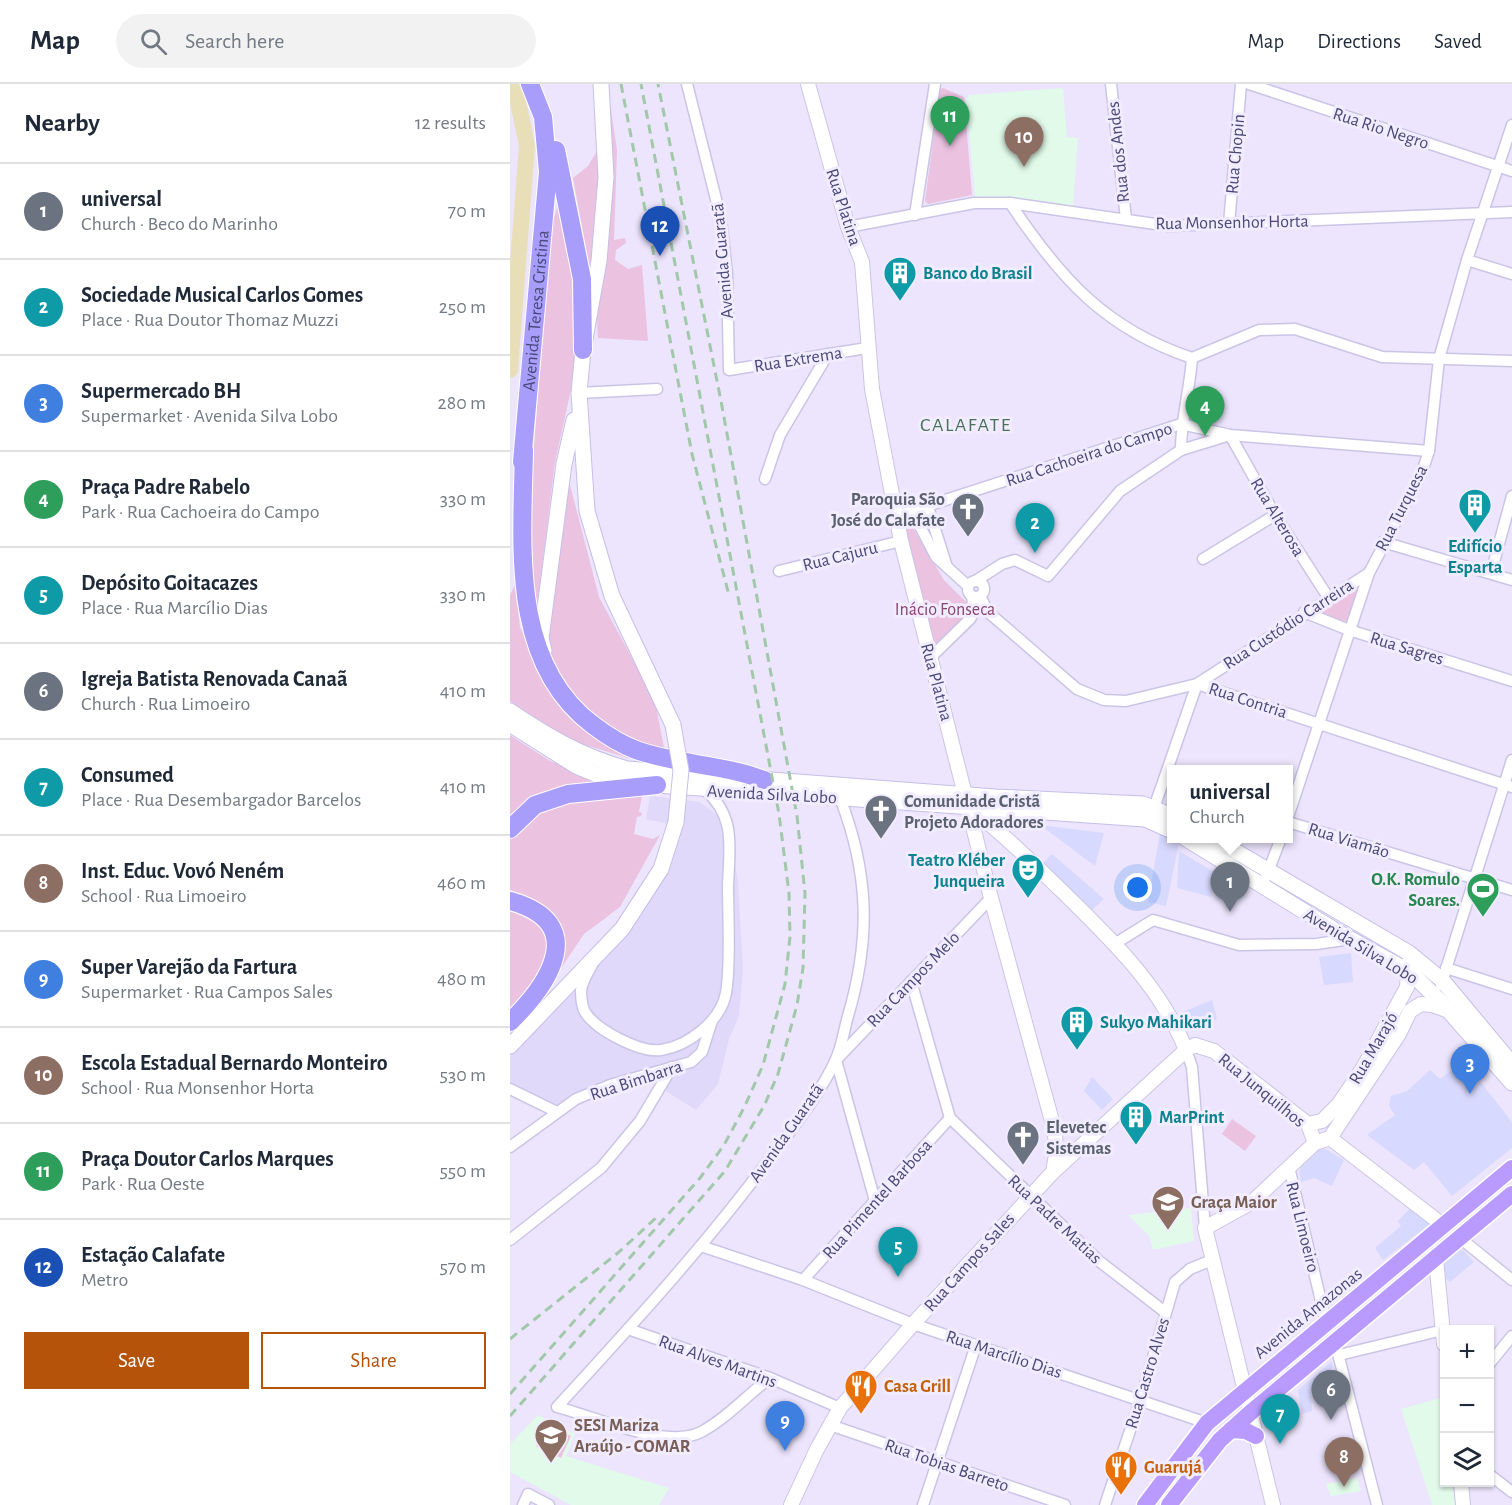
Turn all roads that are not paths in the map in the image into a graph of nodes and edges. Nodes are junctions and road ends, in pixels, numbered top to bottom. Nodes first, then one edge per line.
1 (531, 84) edge
2 (601, 84) edge
3 (687, 84) edge
4 (808, 84) edge
5 (935, 84) edge
6 (1111, 84) edge
7 (1241, 84) edge
8 (1249, 84) edge
9 (543, 117) junction
10 (1512, 125) edge
11 (1500, 167) junction
12 (1512, 171) edge
13 (561, 175) junction
14 (1010, 203) junction
15 (1512, 212) edge
16 (1485, 213) junction
17 (915, 215) junction
18 (1126, 219) junction
19 (1229, 224) junction
20 (848, 227) junction
21 (543, 239) junction
22 (1467, 260) junction
23 (1512, 274) edge
24 (867, 348) junction
25 (584, 350) junction
26 (828, 354) junction
27 (1192, 358) junction
28 (1439, 359) junction
29 (1512, 361) edge
30 (729, 370) joint
31 (657, 389) dead end
32 (579, 393) junction
33 (1181, 424) junction
34 (1230, 435) junction
35 (1181, 450) junction
36 (1430, 451) junction
37 (524, 452) junction
38 (765, 478) dead end
39 (1512, 496) edge
40 (928, 507) junction
41 (912, 511) junction
42 (1275, 515) junction
43 (896, 516) junction
44 (510, 541) edge
45 (901, 541) junction
46 (1383, 542) junction
47 (1203, 559) dead end
48 (947, 568) junction
49 (779, 571) dead end
50 (1369, 573) junction
51 (1491, 573) junction
52 (1512, 580) edge
53 (976, 590) junction
54 (1328, 597) junction
55 (1304, 612) junction
56 (1349, 630) junction
57 (930, 658) junction
58 (547, 675) junction
59 (1512, 681) edge
60 (1197, 684) junction
61 (510, 711) edge
62 (1319, 723) junction
63 (510, 724) edge
64 (556, 749) junction
65 (1512, 760) edge
66 (1172, 765) edge
67 (764, 780) junction
68 (1167, 781) edge
69 (657, 785) junction
70 (1508, 785) edge
71 (705, 790) junction
72 (840, 798) junction
73 (968, 800) junction
74 (1293, 802) edge
75 (1154, 808) junction
76 (1003, 810) junction
77 (1167, 814) edge
78 (1293, 824) edge
79 (510, 829) edge
80 (1167, 829) edge
81 (1001, 832) junction
82 (1193, 843) edge
83 (1222, 843) edge
84 (1279, 843) edge
85 (981, 850) junction
86 (1271, 870) junction
87 (1474, 879) junction
88 (1260, 884) junction
89 (1512, 890) edge
90 (991, 898) junction
91 (510, 901) edge
92 (1334, 936) junction
93 (1116, 943) junction
94 (1409, 953) junction
95 (596, 954) junction
96 (1410, 972) junction
97 (1444, 974) junction
98 (911, 981) junction
99 (1512, 989) edge
100 (1445, 1007) junction
101 (713, 1018) junction
102 (510, 1022) edge
103 (1399, 1034) junction
104 (510, 1046) edge
105 (1186, 1050) junction
106 (836, 1060) junction
107 (1512, 1064) edge
108 (672, 1067) junction
109 (1363, 1068) junction
110 (1512, 1083) edge
111 (510, 1089) edge
112 (558, 1112) junction
113 (950, 1118) junction
114 (1308, 1125) junction
115 (1055, 1132) junction
116 (1330, 1138) junction
117 (1315, 1143) junction
118 (1082, 1144) junction
119 (510, 1147) edge
120 (1289, 1167) junction
121 (1512, 1168) edge
122 (1053, 1172) junction
123 (1512, 1194) edge
124 (1029, 1196) junction
125 (875, 1201) junction
126 (1444, 1226) junction
127 (1205, 1228) junction
128 (1460, 1238) junction
129 (510, 1240) edge
130 (701, 1246) junction
131 (1436, 1259) junction
132 (1212, 1260) junction
133 (1512, 1280) edge
134 (803, 1281) junction
135 (1165, 1312) junction
136 (1326, 1322) junction
137 (913, 1324) junction
138 (1443, 1325) edge
139 (628, 1329) junction
140 (1512, 1336) edge
141 (1440, 1337) edge
142 (976, 1345) junction
143 (1337, 1349) junction
144 (1494, 1358) edge
145 (770, 1378) junction
146 (1244, 1389) junction
147 (1141, 1398) junction
148 (840, 1408) junction
149 (1250, 1413) junction
150 (1207, 1422) junction
151 (830, 1425) junction
152 (1231, 1430) junction
153 (1256, 1436) junction
154 (937, 1462) junction
155 (1494, 1478) edge
156 (1461, 1487) edge
157 (1512, 1492) edge
158 (523, 1505) edge
159 (549, 1505) edge
160 (791, 1505) edge
161 (923, 1505) edge
162 (1065, 1505) edge
163 (1104, 1505) edge
164 (1145, 1505) edge
165 (1169, 1505) edge
166 (1273, 1505) edge
167 (1377, 1505) edge
168 (1463, 1505) edge

1 - 9 highway, Avenida Teresa Cristina
2 - 25 main road
3 - 30 street, Avenida Guaratã
4 - 20 street, Rua Platina
5 - 17 street
6 - 18 street, Rua dos Andes
7 - 19 street, Rua Chopin
8 - 11 street, Rua Rio Negro
9 - 13 highway
9 - 21 highway, Avenida Teresa Cristina
10 - 11 street, Rua Turquesa
11 - 12 street, Rua Rio Negro
11 - 16 street, Rua Turquesa
13 - 21 highway
13 - 25 highway
14 - 17 street, Rua Monsenhor Horta
14 - 18 street, Rua Monsenhor Horta
14 - 27 street
15 - 16 street, Rua Monsenhor Horta
16 - 19 street, Rua Monsenhor Horta
16 - 22 street, Rua Turquesa
17 - 20 street, Rua Monsenhor Horta
18 - 19 street, Rua Monsenhor Horta
20 - 24 street, Rua Platina
21 - 37 highway, Avenida Teresa Cristina
22 - 23 street
22 - 28 street, Rua Turquesa
24 - 26 street, Rua Extrema
24 - 43 street, Rua Platina
25 - 32 main road
26 - 30 street, Rua Extrema
26 - 38 street
27 - 28 street
27 - 33 street
28 - 29 street
28 - 36 street, Rua Turquesa
31 - 32 street
32 - 58 main road
32 - 95 main road, bridge
33 - 34 street, Rua Cachoeira do Campo
33 - 35 street
33 - 40 street, Rua Cachoeira do Campo
34 - 35 street
34 - 36 street, Rua Cachoeira do Campo
34 - 42 street, Rua Alterosa
35 - 53 street
36 - 46 street, Rua Turquesa
37 - 44 highway, Avenida Teresa Cristina
37 - 58 highway
39 - 51 street
40 - 41 street, Rua Cachoeira do Campo
40 - 48 street
41 - 43 street, Rua Cachoeira do Campo
41 - 48 street, Rua Contria
42 - 47 street
42 - 54 street, Rua Alterosa
43 - 45 street, Rua Platina
45 - 49 street, Rua Cajuru
45 - 57 street, Rua Platina
46 - 50 street, Rua Turquesa
46 - 51 street
48 - 53 street, Rua Contria
50 - 54 street, Rua Custódio Carreira
50 - 56 street, Rua Turquesa
51 - 52 street
53 - 57 street
53 - 60 street, Rua Contria
54 - 55 street, Rua Custódio Carreira
55 - 56 street, Rua Sagres
55 - 60 street, Rua Custódio Carreira
56 - 59 street, Rua Sagres
56 - 62 street, Rua Turquesa
57 - 73 street, Rua Platina
58 - 67 highway
60 - 62 street, Rua Contria
60 - 66 street
61 - 64 main road
62 - 70 street, Rua Contria
62 - 74 street, Rua Turquesa
63 - 64 main road
64 - 67 main road, Avenida Silva Lobo
64 - 69 main road, Avenida Silva Lobo
65 - 70 street
67 - 73 main road, Avenida Silva Lobo
68 - 75 street
69 - 71 main road, Avenida Silva Lobo
69 - 79 highway
70 - 87 street
71 - 72 main road, Avenida Silva Lobo
71 - 101 street, Rua Bimbarra
72 - 73 main road, Avenida Silva Lobo
72 - 106 street, Avenida Guaratã
73 - 75 main road, Avenida Silva Lobo
73 - 76 main road, Avenida Silva Lobo
73 - 81 street
73 - 85 street, Rua Platina
75 - 77 main road, Avenida Silva Lobo
76 - 80 main road, Avenida Silva Lobo
76 - 81 main road
78 - 87 street, Rua Viamão
81 - 85 street
81 - 93 street
82 - 88 main road, Avenida Silva Lobo
83 - 86 main road, Avenida Silva Lobo
84 - 86 street
85 - 90 street, Rua Platina
86 - 88 street
86 - 94 main road, Avenida Silva Lobo
87 - 89 street, Rua Viamão
87 - 97 street
88 - 92 main road, Avenida Silva Lobo
90 - 98 street, Rua Campos Melo
90 - 115 street, Rua Platina
91 - 102 highway
92 - 93 street
92 - 96 main road, Avenida Silva Lobo
93 - 105 street
94 - 96 street, Rua Marajó
94 - 97 main road, Avenida Silva Lobo
95 - 101 street, Rua Bimbarra
95 - 104 main road
96 - 100 main road, Avenida Silva Lobo
96 - 109 street, Rua Marajó
97 - 99 street
97 - 100 street
97 - 107 main road, Avenida Silva Lobo
98 - 106 street, Rua Campos Melo
98 - 113 street
100 - 103 street, Rua Marajó
100 - 110 main road, Avenida Silva Lobo
101 - 108 street, Rua Bimbarra
103 - 109 street
103 - 116 street, Rua Marajó
105 - 114 street, Rua Junquilhos
105 - 118 street, Rua Campos Sales
105 - 127 street
106 - 125 street
106 - 130 street, Avenida Guaratã
108 - 112 street, Rua Bimbarra
108 - 129 street
109 - 114 street, Rua Marajó
111 - 112 street
112 - 119 street, Rua Bimbarra
113 - 124 street, Rua Padre Matias
113 - 125 street, Rua Pimentel Barbosa
114 - 117 street, Rua Junquilhos
115 - 118 street
115 - 122 street, Rua Platina
116 - 117 street, Rua Junquilhos
116 - 126 street
117 - 120 street
118 - 122 street, Rua Campos Sales
120 - 127 street
120 - 136 street, Rua Limoeiro
121 - 126 main road, Avenida Amazonas
122 - 124 street, Rua Campos Sales
123 - 128 main road
124 - 135 street, Rua Padre Matias
124 - 137 street, Rua Campos Sales
125 - 134 street, Rua Pimentel Barbosa
126 - 136 main road, Avenida Amazonas
127 - 132 street
128 - 131 main road
128 - 133 street
130 - 134 street, Rua Marcílio Dias
130 - 139 street, Avenida Guaratã
131 - 138 street
131 - 143 main road
132 - 135 street, Rua Castro Alves
132 - 146 street
134 - 137 street, Rua Marcílio Dias
135 - 147 street, Rua Castro Alves
136 - 146 main road, Avenida Amazonas
137 - 142 street, Rua Marcílio Dias
137 - 148 street, Rua Campos Sales
139 - 145 street, Rua Alves Martins
139 - 145 street, Avenida Guaratã
140 - 144 street
141 - 143 street
142 - 147 street, Rua Marcílio Dias
142 - 154 street
143 - 149 main road
143 - 167 street
145 - 148 street, Rua Alves Martins
146 - 149 street
146 - 150 main road, Avenida Amazonas
147 - 150 street, Rua Marcílio Dias
147 - 163 street, Rua Castro Alves
148 - 151 street, Rua Campos Sales
149 - 152 main road
149 - 153 street
150 - 164 main road, Avenida Amazonas
151 - 154 street, Rua Tobias Barreto
151 - 160 street, Rua Campos Sales
152 - 153 main road
152 - 165 main road
153 - 166 street
154 - 161 street
154 - 162 street, Rua Tobias Barreto
155 - 157 street
156 - 168 street
158 - 159 street

